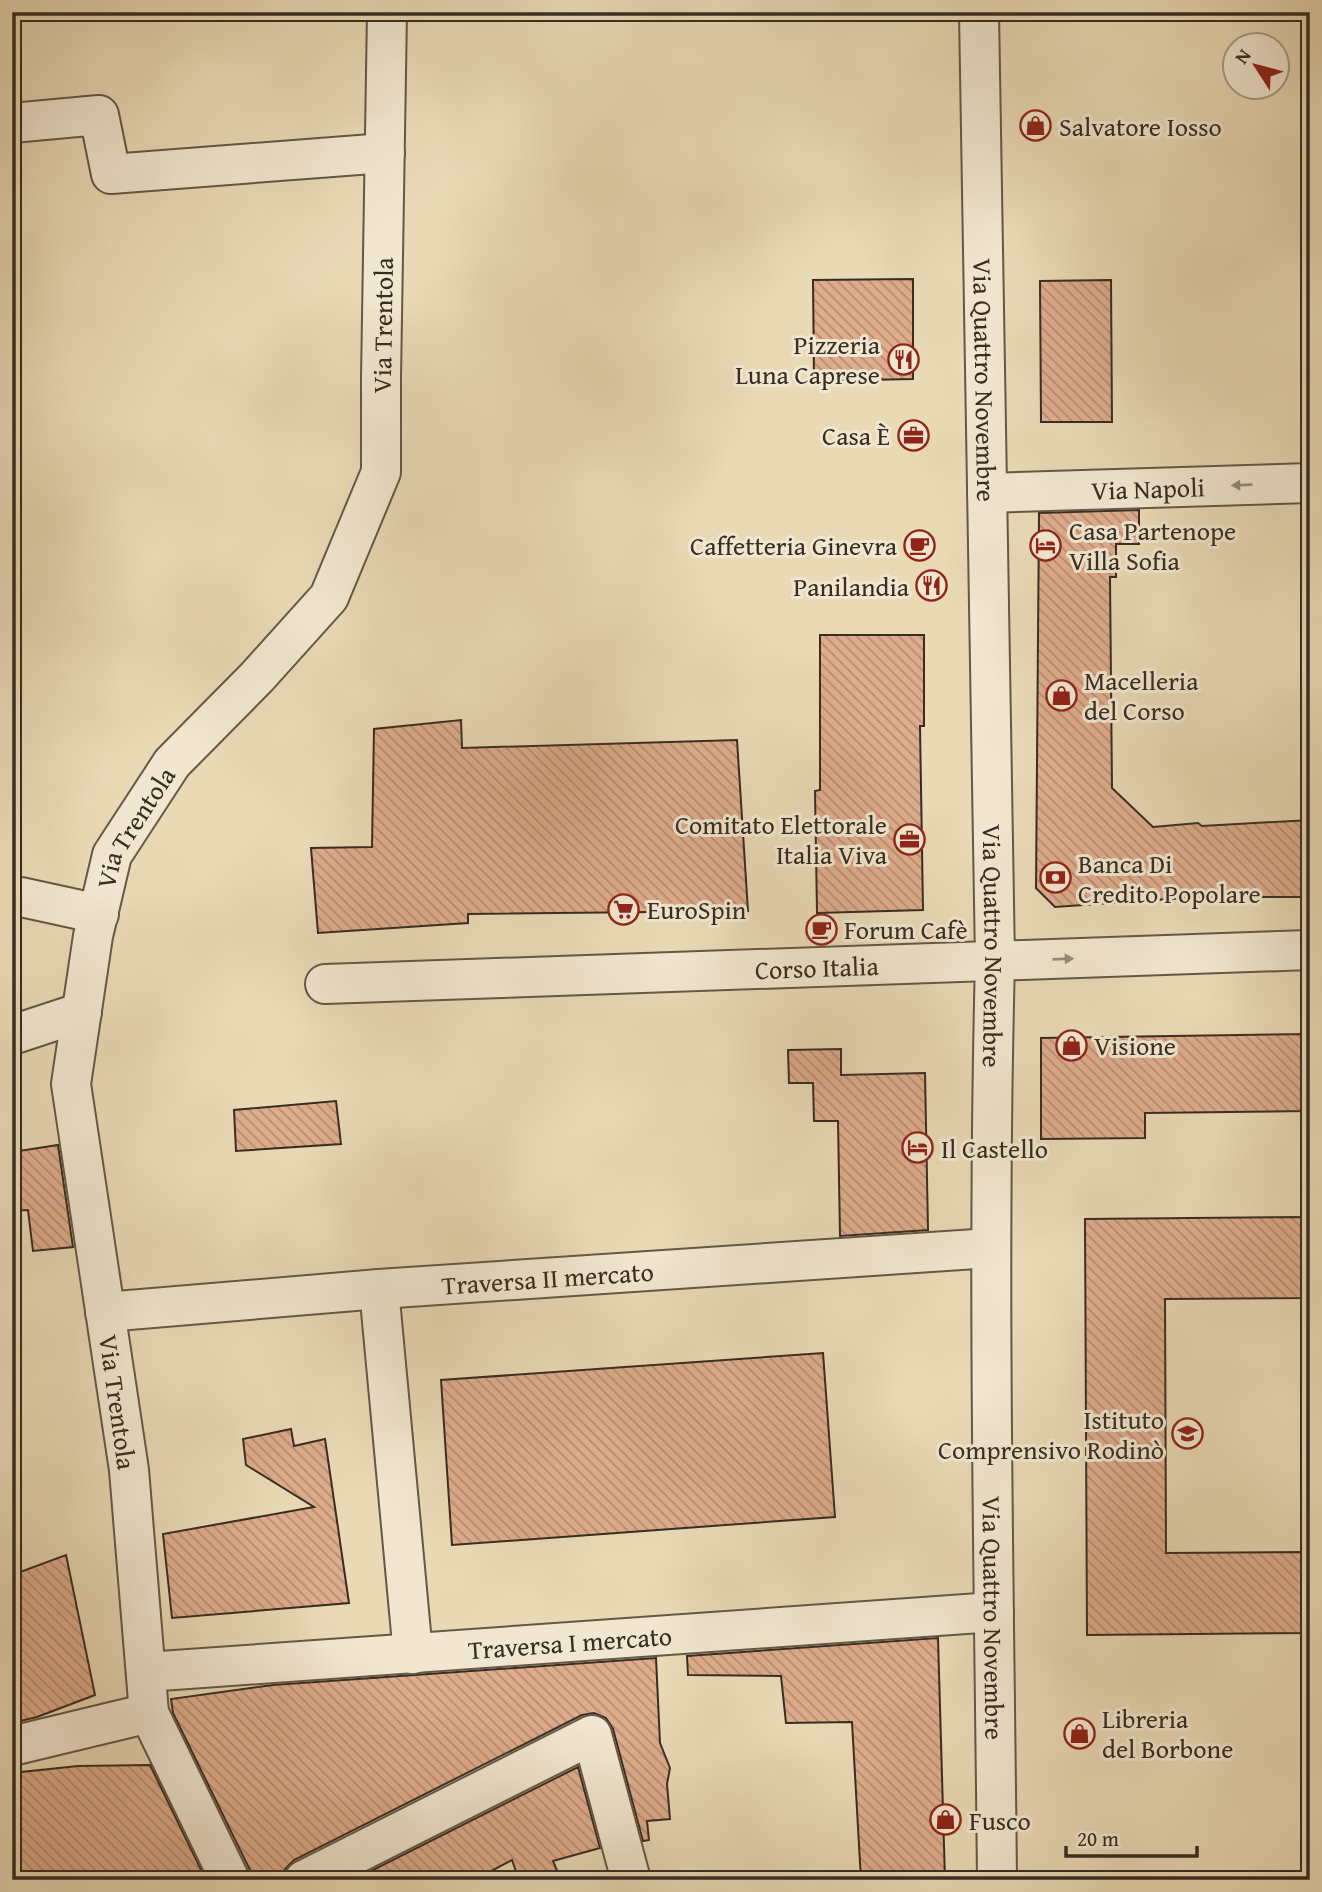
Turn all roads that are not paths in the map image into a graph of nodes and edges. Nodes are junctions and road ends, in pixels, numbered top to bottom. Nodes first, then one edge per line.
1 (387, 12) edge
2 (979, 12) edge
3 (12, 124) edge
4 (385, 153) junction
5 (1310, 483) edge
6 (987, 493) junction
7 (12, 898) edge
8 (99, 914) junction
9 (1310, 950) edge
10 (995, 961) junction
11 (325, 984) dead end
12 (82, 1012) junction
13 (12, 1035) edge
14 (991, 1248) junction
15 (379, 1289) junction
16 (105, 1312) junction
17 (994, 1612) junction
18 (413, 1654) junction
19 (146, 1672) junction
20 (149, 1713) junction
21 (12, 1746) edge
22 (230, 1880) edge
23 (304, 1880) edge
24 (631, 1880) edge
25 (997, 1880) edge

1 - 4 street, Via Trentola
2 - 6 street, Via Quattro Novembre
3 - 4 street
4 - 8 street, Via Trentola
5 -> 6 street, Via Napoli
6 - 10 street, Via Quattro Novembre
7 - 8 street
8 - 12 street, Via Trentola
10 -> 9 street, Corso Italia
10 - 11 street, Corso Italia
10 - 14 street, Via Quattro Novembre
12 - 13 street
12 - 16 street, Via Trentola
14 - 15 street, Traversa II mercato
14 - 17 street, Via Quattro Novembre
15 - 16 street, Traversa II mercato
15 - 18 street
16 - 19 street, Via Trentola
17 - 18 street, Traversa I mercato
17 - 25 street, Via Quattro Novembre
18 - 19 street, Traversa I mercato
19 - 20 street, Via Trentola
20 - 21 street
20 - 22 street
23 - 24 street

